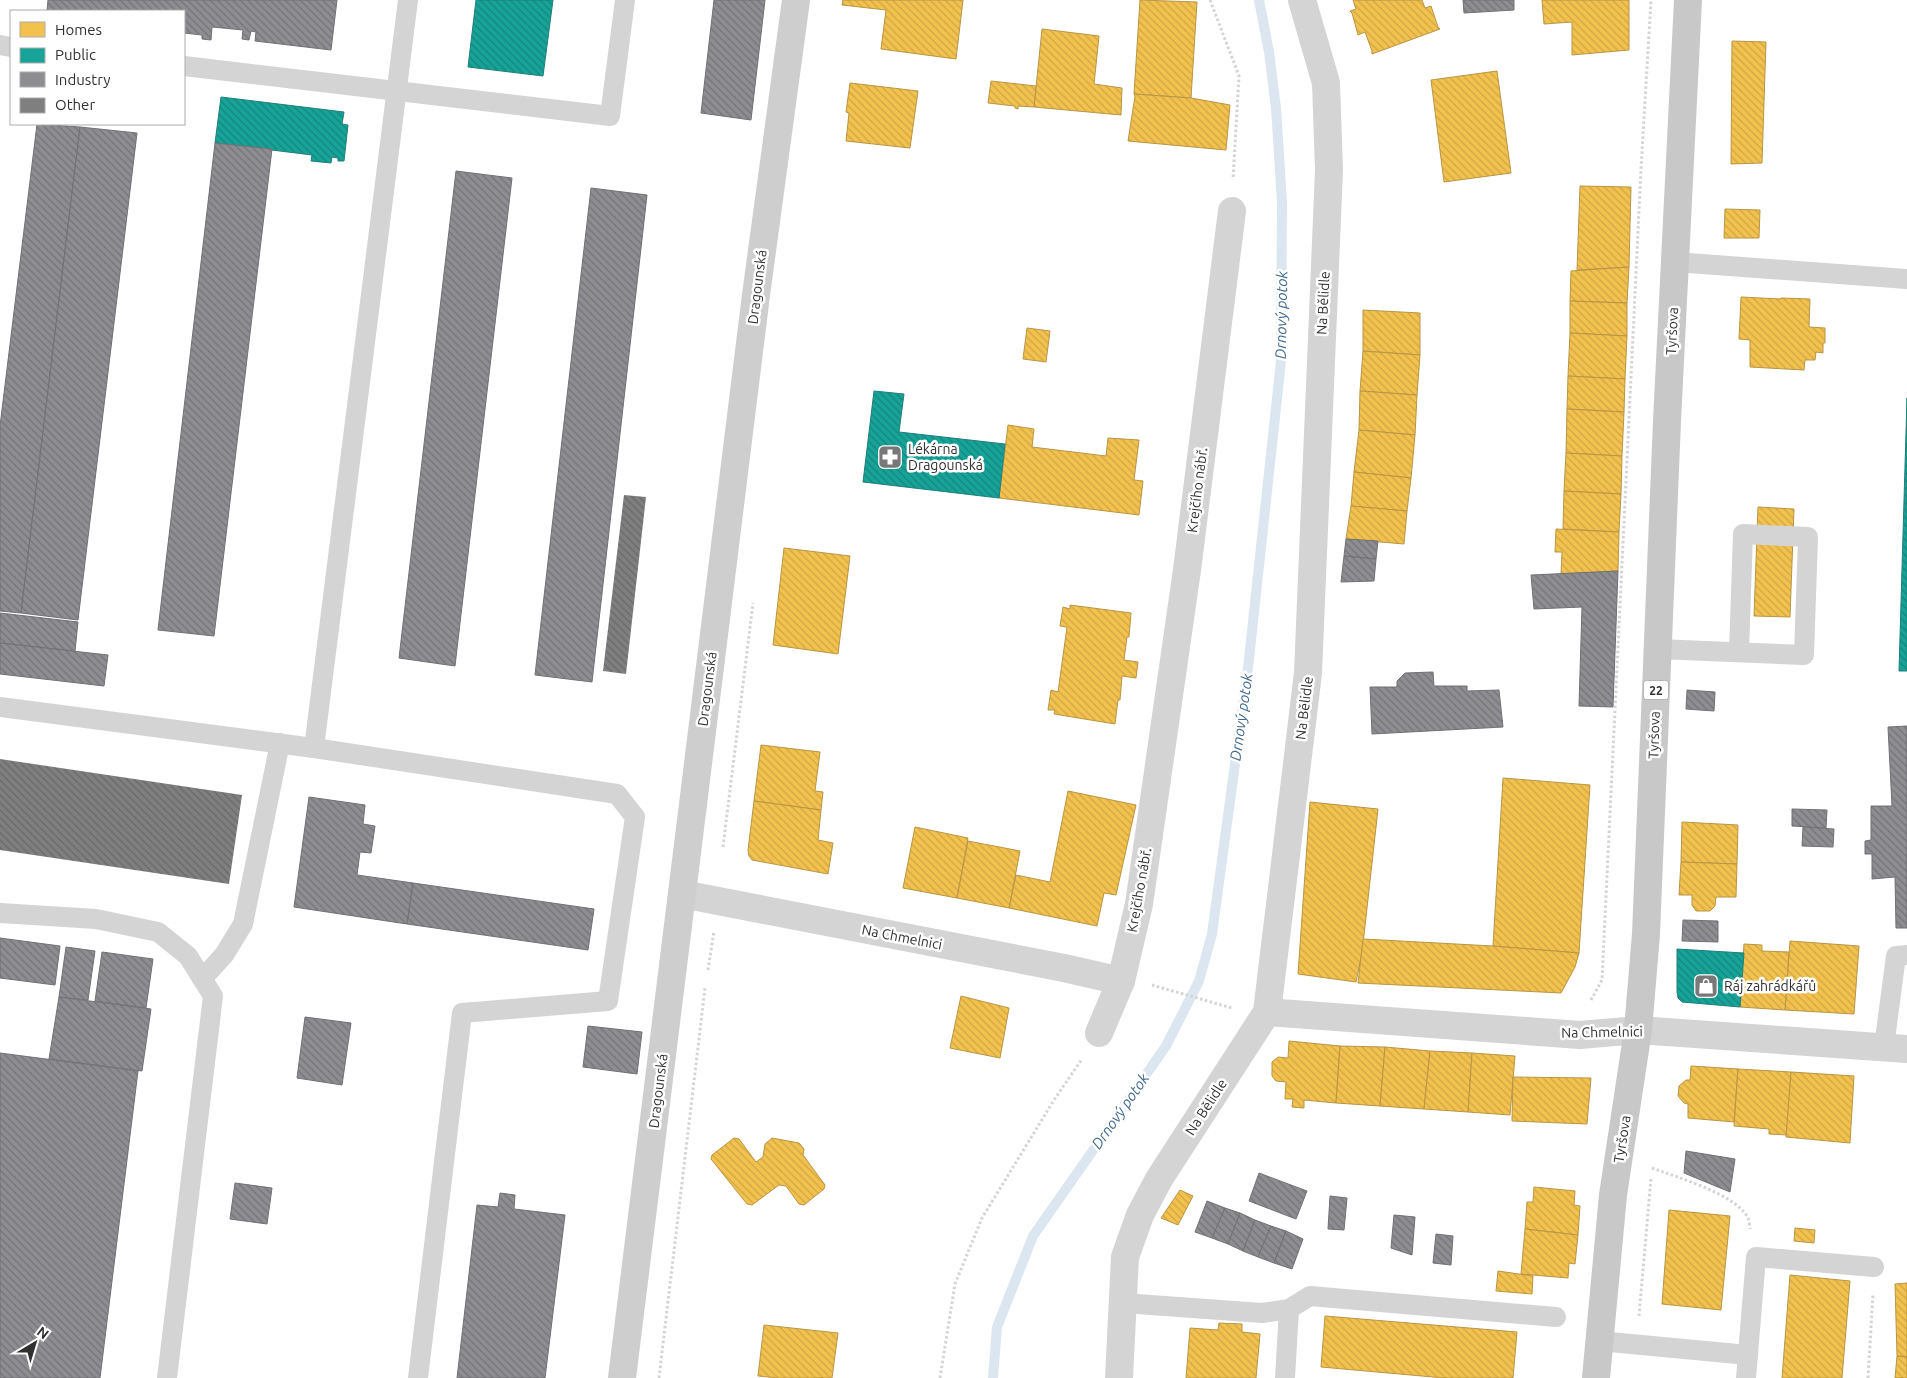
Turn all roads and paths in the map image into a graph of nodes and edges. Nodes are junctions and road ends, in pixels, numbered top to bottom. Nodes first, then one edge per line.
1 (408, 0) edge
2 (624, 0) edge
3 (796, 0) edge
4 (1210, 0) edge
5 (1302, 0) edge
6 (1651, 0) edge
7 (1688, 0) edge
8 (185, 66) edge
9 (398, 91) junction
10 (1232, 211) joint
11 (1675, 262) junction
12 (1907, 279) edge
13 (754, 595) dead end
14 (1657, 649) junction
15 (1739, 652) junction
16 (0, 707) edge
17 (280, 743) junction
18 (314, 748) junction
19 (722, 854) dead end
20 (682, 894) junction
21 (0, 913) edge
22 (1907, 954) edge
23 (202, 979) junction
24 (1122, 981) junction
25 (706, 982) dead end
26 (1157, 986) dead end
27 (1233, 1008) dead end
28 (1267, 1012) junction
29 (1638, 1030) junction
30 (1099, 1034) joint
31 (1580, 1035) junction
32 (1896, 1048) edge
33 (1652, 1159) dead end
34 (1652, 1168) junction
35 (1756, 1257) junction
36 (1874, 1267) joint
37 (1123, 1303) junction
38 (1289, 1309) junction
39 (1556, 1317) dead end
40 (1600, 1341) junction
41 (1636, 1344) junction
42 (1748, 1355) junction
43 (166, 1378) edge
44 (418, 1378) edge
45 (622, 1378) edge
46 (659, 1378) edge
47 (940, 1378) edge
48 (1119, 1378) edge
49 (1285, 1378) edge
50 (1596, 1378) edge
51 (1746, 1378) edge
52 (1868, 1378) edge

1 - 9 lane
2 - 9 lane
3 - 20 street, Dragounská
4 - 10 path
5 - 28 street, Na Bělidle
6 - 31 path
7 - 11 main road, Tyršova / 22
8 - 9 lane
9 - 18 lane
10 - 24 street, Krejčího nábř.
11 - 12 lane
11 - 14 main road, Tyršova / 22
13 - 19 path
14 - 15 lane
14 - 29 main road, Tyršova / 22
15 - 15 lane
16 - 17 lane
17 - 18 lane
17 - 23 lane
18 - 44 lane
20 - 24 street, Na Chmelnici
20 - 45 street, Dragounská
21 - 23 lane
22 - 32 lane
23 - 43 lane
24 - 30 street, Krejčího nábř.
25 - 46 path
26 - 27 path
28 - 31 street, Na Chmelnici
28 - 37 street, Na Bělidle
29 - 31 street, Na Chmelnici
29 - 32 street, Na Chmelnici
29 - 40 main road, Tyršova / 22
30 - 47 path
33 - 34 path
34 - 35 path
34 - 41 path
35 - 36 lane
35 - 42 lane
36 - 52 path
37 - 38 lane
37 - 48 street, Na Bělidle
38 - 39 lane
38 - 49 lane
40 - 41 lane
40 - 50 main road, Tyršova / 22
41 - 42 lane
42 - 51 lane

